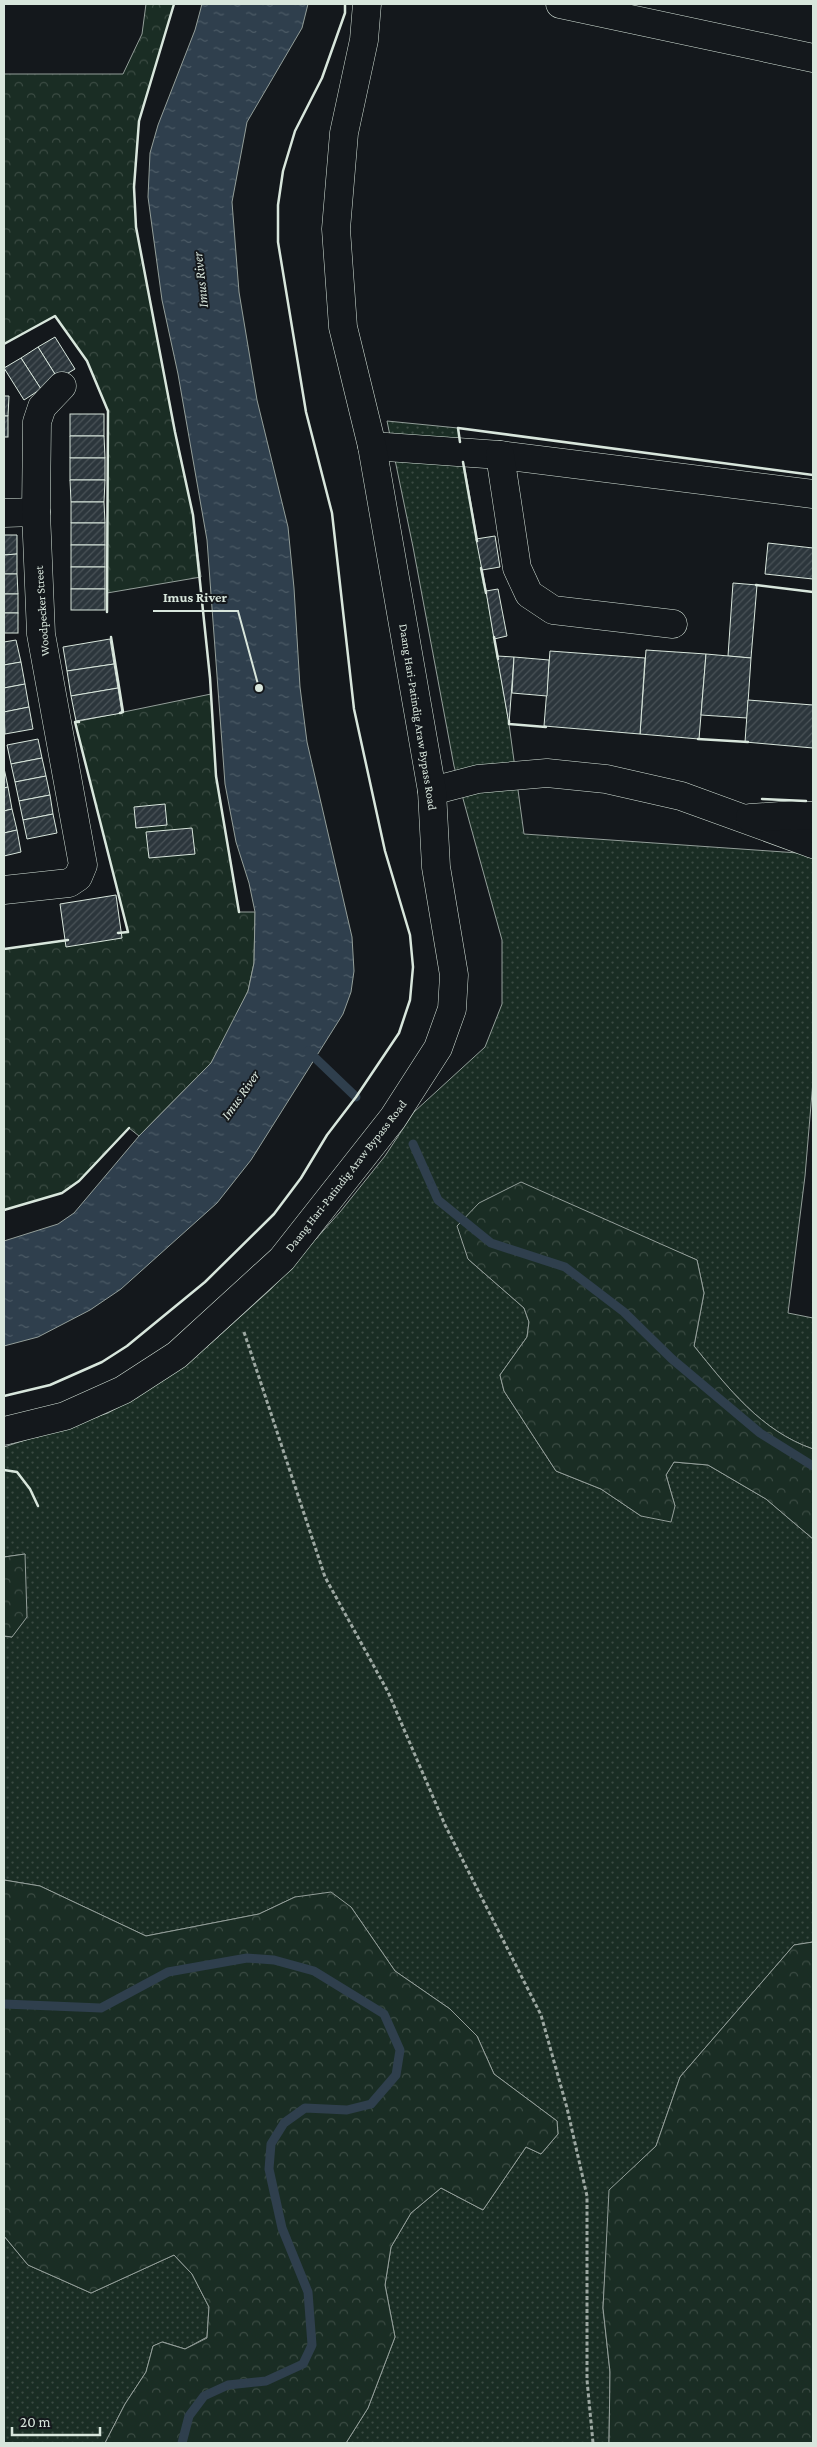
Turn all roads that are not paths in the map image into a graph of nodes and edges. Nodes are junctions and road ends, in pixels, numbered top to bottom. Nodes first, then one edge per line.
1 (367, 4) edge
2 (560, 4) edge
3 (813, 58) edge
4 (62, 386) dead end
5 (372, 446) junction
6 (500, 455) junction
7 (813, 494) edge
8 (36, 512) junction
9 (4, 513) edge
10 (673, 624) dead end
11 (432, 791) junction
12 (813, 816) edge
13 (740, 819) junction
14 (813, 844) edge
15 (4, 890) edge
16 (4, 1432) edge

1 - 5 main road, Daang Hari-Patindig Araw Bypass Road
2 - 3 main road
4 - 8 main road, Woodpecker Street
5 - 6 main road
5 - 11 main road, Daang Hari-Patindig Araw Bypass Road
6 - 7 main road
6 - 10 main road
8 - 9 main road
8 - 15 main road, Woodpecker Street
11 - 13 main road
11 - 16 main road, Daang Hari-Patindig Araw Bypass Road
12 - 13 main road
13 - 14 main road

